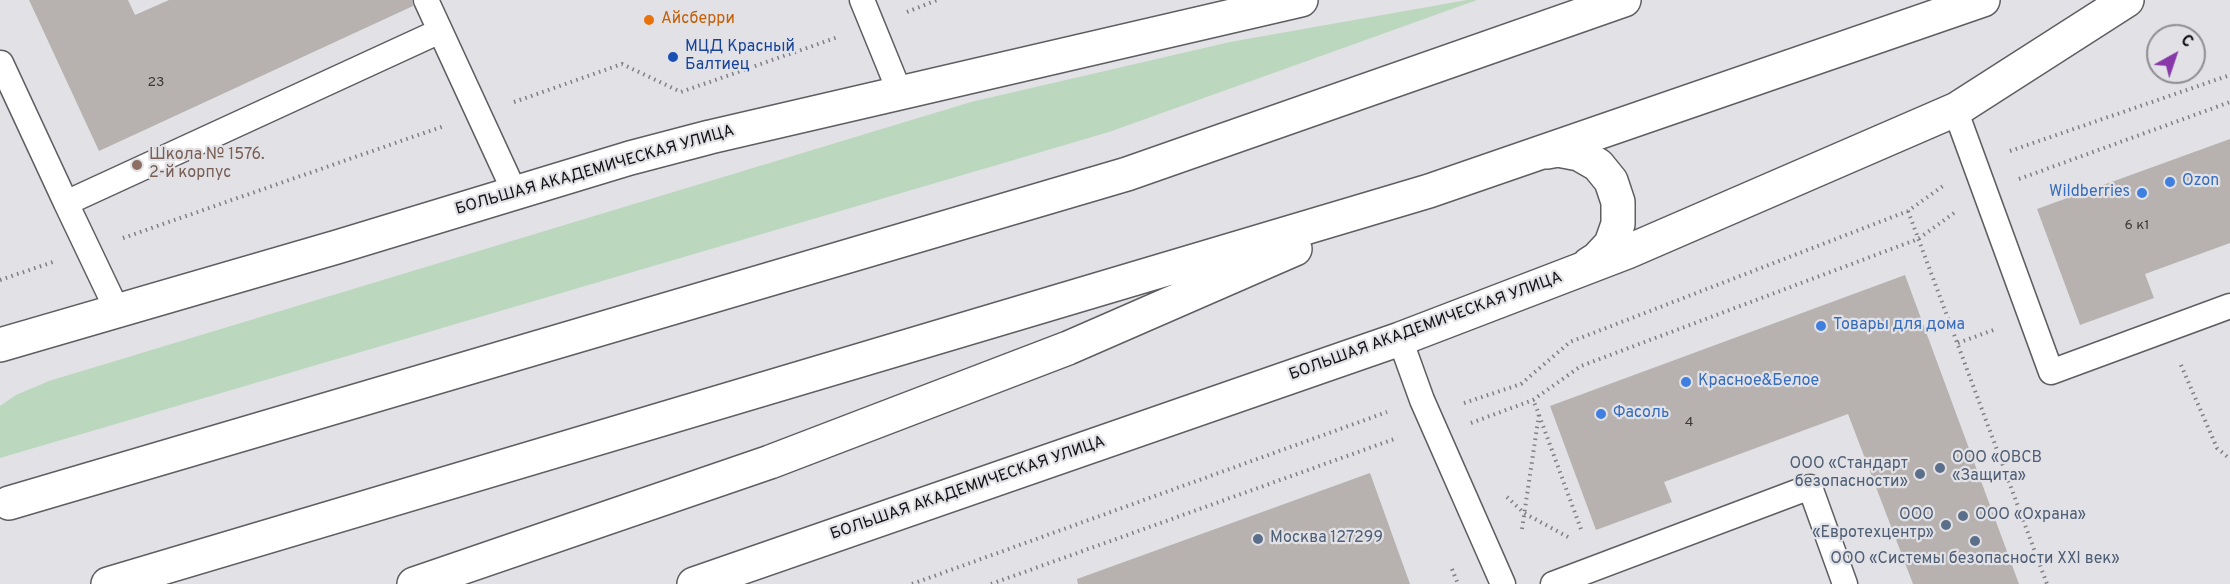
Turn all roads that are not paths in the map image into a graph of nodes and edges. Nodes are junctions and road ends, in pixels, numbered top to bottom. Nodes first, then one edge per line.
1 (426, 0) edge
2 (862, 0) edge
3 (1301, 0) edge
4 (1624, 0) edge
5 (1983, 0) edge
6 (2127, 0) edge
7 (1218, 10) edge
8 (440, 31) junction
9 (1, 63) edge
10 (900, 93) junction
11 (1957, 109) junction
12 (1537, 153) junction
13 (1429, 190) junction
14 (515, 193) junction
15 (66, 202) junction
16 (1578, 270) junction
17 (2230, 306) edge
18 (117, 310) junction
19 (38, 333) junction
20 (1400, 339) junction
21 (0, 345) edge
22 (0, 358) edge
23 (9, 503) dead end
24 (108, 584) edge
25 (414, 584) edge
26 (694, 584) edge
27 (1503, 584) edge
28 (1553, 584) edge
29 (1845, 584) edge

1 - 8 lane
2 - 10 lane
3 - 7 main road, БОЛЬШАЯ АКАДЕМИЧЕСКАЯ УЛИЦА
4 - 23 main road
5 - 12 main road
6 - 11 main road, БОЛЬШАЯ АКАДЕМИЧЕСКАЯ УЛИЦА
7 - 10 main road, БОЛЬШАЯ АКАДЕМИЧЕСКАЯ УЛИЦА
8 - 14 lane
8 - 15 lane
9 - 15 lane
10 - 14 main road, БОЛЬШАЯ АКАДЕМИЧЕСКАЯ УЛИЦА
11 - 16 main road, БОЛЬШАЯ АКАДЕМИЧЕСКАЯ УЛИЦА
11 - 17 lane
12 - 13 main road
12 - 16 main road
13 - 24 main road
13 - 25 main road
14 - 18 main road, БОЛЬШАЯ АКАДЕМИЧЕСКАЯ УЛИЦА
15 - 18 lane
16 - 20 main road, БОЛЬШАЯ АКАДЕМИЧЕСКАЯ УЛИЦА
18 - 19 main road, БОЛЬШАЯ АКАДЕМИЧЕСКАЯ УЛИЦА
19 - 21 main road, БОЛЬШАЯ АКАДЕМИЧЕСКАЯ УЛИЦА
19 - 22 main road
20 - 26 main road, БОЛЬШАЯ АКАДЕМИЧЕСКАЯ УЛИЦА
20 - 27 lane
28 - 29 lane

